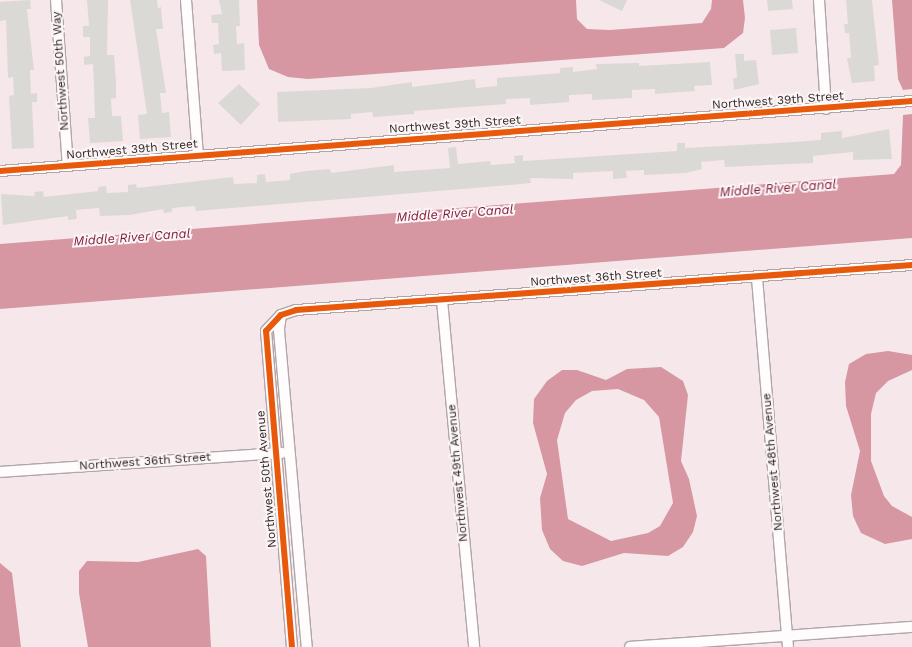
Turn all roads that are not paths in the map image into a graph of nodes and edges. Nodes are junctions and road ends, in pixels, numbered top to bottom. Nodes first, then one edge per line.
1 (56, 0) edge
2 (186, 0) edge
3 (819, 0) edge
4 (912, 101) edge
5 (826, 109) junction
6 (198, 155) junction
7 (68, 166) junction
8 (0, 172) edge
9 (912, 265) edge
10 (757, 278) junction
11 (442, 300) junction
12 (281, 315) junction
13 (290, 452) junction
14 (276, 453) junction
15 (0, 472) edge
16 (912, 627) edge
17 (787, 635) junction
18 (292, 647) edge
19 (307, 647) edge
20 (474, 647) edge
21 (630, 647) edge
22 (788, 647) edge

1 - 7 street, Northwest 50th Way
2 - 6 street
3 - 5 street
4 - 5 street, Northwest 39th Street
5 - 6 street, Northwest 39th Street
6 - 7 street, Northwest 39th Street
7 - 8 street, Northwest 39th Street
9 - 10 street, Northwest 36th Street
10 - 11 street, Northwest 36th Street
10 - 17 street, Northwest 48th Avenue
11 - 12 street, Northwest 36th Street
11 - 20 street, Northwest 49th Avenue
12 - 13 street, Northwest 50th Avenue
12 - 14 street, Northwest 50th Avenue
13 - 14 street, Northwest 36th Street
13 - 19 street, Northwest 50th Avenue
14 - 15 street, Northwest 36th Street
14 - 18 street, Northwest 50th Avenue
16 - 17 street
17 - 21 street
17 - 22 street, Northwest 48th Avenue

